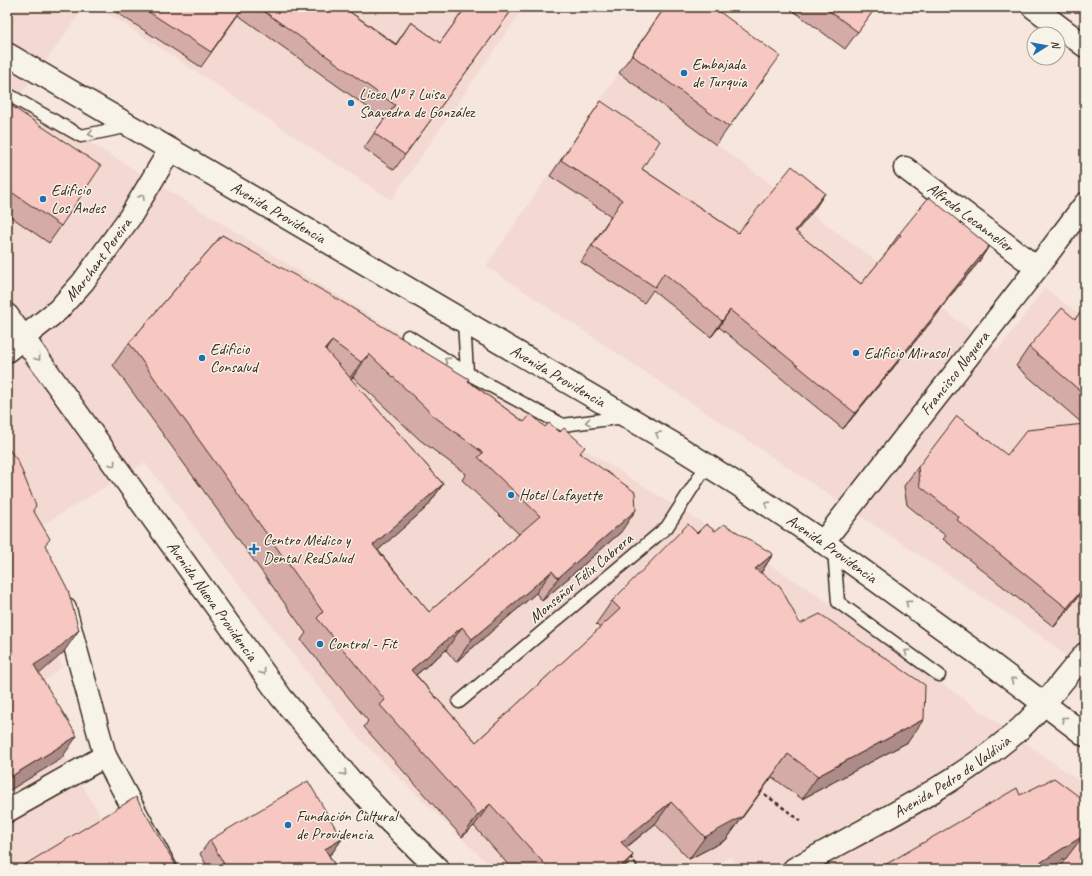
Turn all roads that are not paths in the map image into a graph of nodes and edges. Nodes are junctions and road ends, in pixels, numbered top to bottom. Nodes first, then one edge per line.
1 (1033, 7) edge
2 (1085, 46) edge
3 (7, 54) edge
4 (7, 94) edge
5 (130, 126) junction
6 (170, 150) junction
7 (905, 168) dead end
8 (1085, 204) edge
9 (1037, 268) junction
10 (7, 315) edge
11 (464, 321) junction
12 (408, 336) dead end
13 (15, 345) edge
14 (467, 373) junction
15 (626, 416) junction
16 (707, 465) junction
17 (828, 546) junction
18 (59, 590) edge
19 (1085, 654) edge
20 (938, 675) dead end
21 (460, 702) dead end
22 (1044, 703) junction
23 (1085, 735) edge
24 (105, 756) junction
25 (7, 811) edge
26 (166, 869) edge
27 (438, 869) edge
28 (794, 869) edge

1 - 2 main road
3 - 5 main road, Avenida Providencia
5 -> 4 lane
5 - 6 main road, Avenida Providencia
6 - 11 main road, Avenida Providencia
13 -> 6 main road, Marchant Pereira
7 - 9 main road, Alfredo Lecannelier
8 - 9 main road, Francisco Noguera
9 - 17 main road, Francisco Noguera
10 - 13 main road, Avenida Nueva Providencia
11 - 14 lane
11 - 15 main road, Avenida Providencia
14 -> 12 lane
13 -> 27 main road, Avenida Nueva Providencia
15 -> 14 lane
16 -> 15 main road, Avenida Providencia
17 -> 16 main road, Avenida Providencia
16 - 21 lane, Monseñor Félix Cabrera
20 -> 17 lane
22 -> 17 main road, Avenida Providencia
18 - 24 main road
19 - 22 main road, Avenida Pedro de Valdivia
23 -> 22 main road, Avenida Providencia
22 - 28 main road, Avenida Pedro de Valdivia
24 - 25 main road
24 - 26 main road

